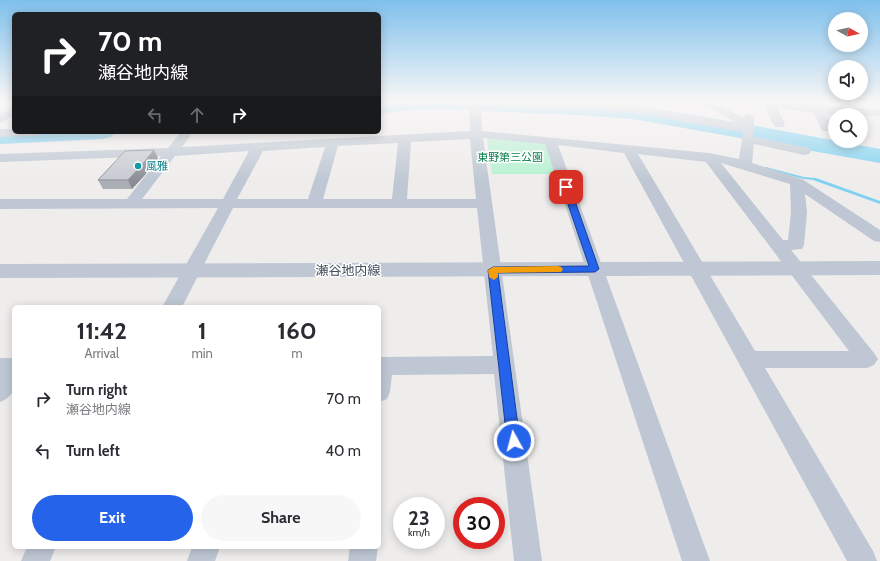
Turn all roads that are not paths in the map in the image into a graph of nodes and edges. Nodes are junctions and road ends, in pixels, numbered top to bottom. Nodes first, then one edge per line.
1 (476, 128) edge
2 (730, 128) edge
3 (744, 128) edge
4 (749, 128) edge
5 (749, 132) junction
6 (12, 133) edge
7 (0, 134) edge
8 (185, 134) edge
9 (476, 134) junction
10 (405, 138) junction
11 (550, 141) junction
12 (333, 142) junction
13 (258, 147) junction
14 (628, 149) junction
15 (804, 151) dead end
16 (171, 152) junction
17 (709, 157) junction
18 (0, 158) edge
19 (745, 166) junction
20 (797, 182) junction
21 (227, 203) junction
22 (314, 203) junction
23 (399, 203) junction
24 (485, 203) junction
25 (0, 204) edge
26 (131, 204) junction
27 (880, 237) edge
28 (778, 245) junction
29 (796, 268) junction
30 (880, 268) edge
31 (595, 269) junction
32 (696, 269) junction
33 (191, 270) junction
34 (493, 270) junction
35 (0, 271) edge
36 (173, 305) edge
37 (748, 360) junction
38 (381, 366) edge
39 (505, 366) junction
40 (0, 367) edge
41 (12, 367) edge
42 (12, 376) edge
43 (0, 392) edge
44 (41, 549) edge
45 (205, 549) edge
46 (364, 549) edge
47 (35, 561) edge
48 (201, 561) edge
49 (362, 561) edge
50 (528, 561) edge
51 (696, 561) edge
52 (863, 561) edge

1 - 9 street
2 - 5 street
3 - 5 street
4 - 5 street
5 - 15 street
5 - 19 street
6 - 7 street
8 - 16 street
9 - 10 street
9 - 11 street
9 - 24 street
10 - 12 street
10 - 23 street
11 - 14 street
11 - 31 street
12 - 13 street
12 - 22 street
13 - 16 street
13 - 21 street
14 - 17 street
14 - 32 street
16 - 18 street
16 - 26 street
17 - 19 street
17 - 28 street
19 - 20 street
20 - 27 street
20 - 28 street
21 - 22 street
21 - 26 street
21 - 33 street
22 - 23 street
23 - 24 street
24 - 34 street
25 - 26 street
28 - 29 street
29 - 30 street, 瀬谷地内線
29 - 32 street, 瀬谷地内線
29 - 37 street
31 - 32 street, 瀬谷地内線
31 - 34 street, 瀬谷地内線
31 - 51 street
32 - 37 street
33 - 34 street, 瀬谷地内線
33 - 35 street, 瀬谷地内線
33 - 36 street
34 - 39 street
37 - 52 street
38 - 39 street
39 - 50 street
40 - 41 street
42 - 43 street
44 - 47 street
45 - 48 street
46 - 49 street

